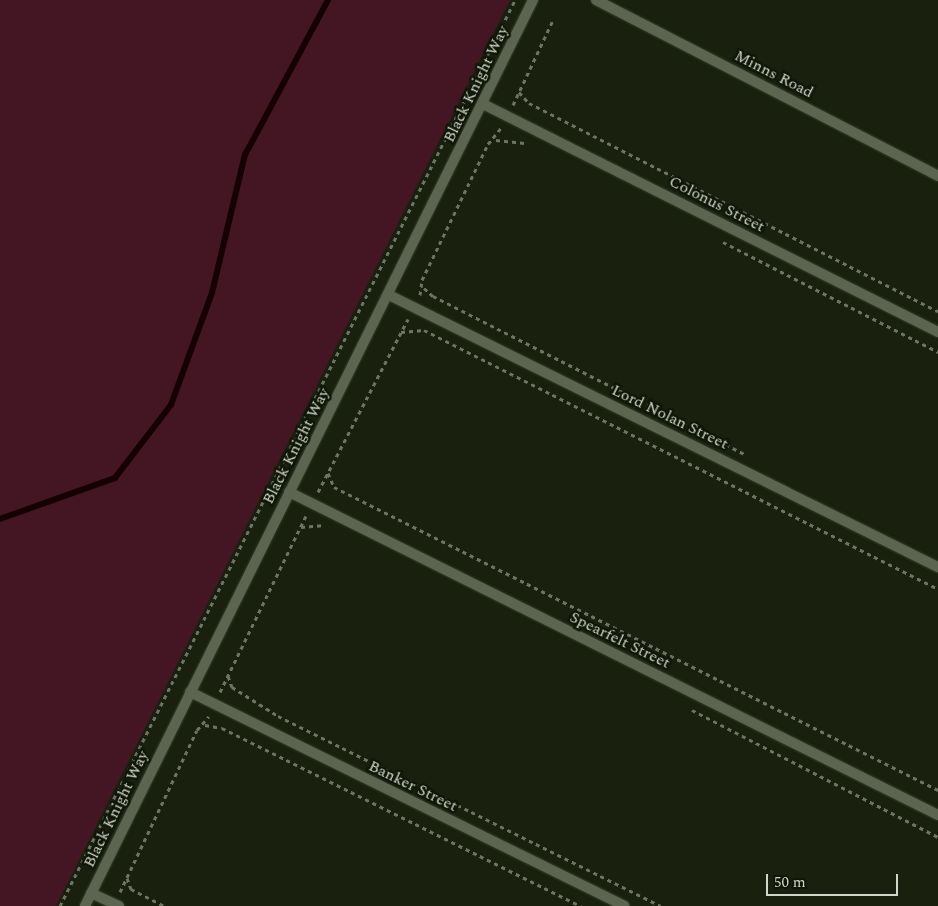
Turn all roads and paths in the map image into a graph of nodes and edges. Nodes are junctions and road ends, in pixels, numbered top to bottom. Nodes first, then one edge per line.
1 (515, 0) edge
2 (533, 0) edge
3 (596, 0) edge
4 (553, 20) dead end
5 (518, 92) junction
6 (483, 104) junction
7 (507, 116) junction
8 (496, 140) junction
9 (534, 146) dead end
10 (938, 176) edge
11 (718, 239) dead end
12 (424, 288) junction
13 (389, 295) junction
14 (414, 307) junction
15 (938, 311) edge
16 (401, 332) junction
17 (938, 332) edge
18 (938, 352) edge
19 (752, 457) dead end
20 (328, 473) junction
21 (289, 492) junction
22 (313, 504) junction
23 (938, 567) edge
24 (938, 582) edge
25 (937, 588) edge
26 (228, 675) junction
27 (190, 692) junction
28 (214, 705) junction
29 (206, 725) junction
30 (938, 790) edge
31 (938, 815) edge
32 (127, 878) junction
33 (91, 893) junction
34 (116, 905) edge
35 (60, 906) edge
36 (84, 906) edge
37 (164, 906) edge
38 (581, 906) edge
39 (624, 906) edge
40 (660, 906) edge

1 - 35 path
2 - 6 street, Black Knight Way
3 - 10 street, Minns Road
4 - 5 path
5 - 7 path
5 - 15 path
6 - 7 street, Colonus Street
6 - 13 street, Black Knight Way
7 - 8 path
7 - 17 street, Colonus Street
8 - 9 path
8 - 12 path
11 - 18 path
12 - 14 path
12 - 19 path
13 - 14 street, Lord Nolan Street
13 - 21 street, Black Knight Way
14 - 16 path
14 - 23 street, Lord Nolan Street
16 - 20 path
16 - 25 path
20 - 22 path
20 - 30 path
21 - 22 street, Spearfelt Street
21 - 27 street, Black Knight Way
22 - 26 path
22 - 31 street, Spearfelt Street
24 - 25 path
26 - 28 path
26 - 40 path
27 - 28 street, Banker Street
27 - 33 street, Black Knight Way
28 - 29 path
28 - 39 street, Banker Street
29 - 32 path
29 - 38 path
32 - 34 path
32 - 37 path
33 - 34 street
33 - 36 street, Black Knight Way

